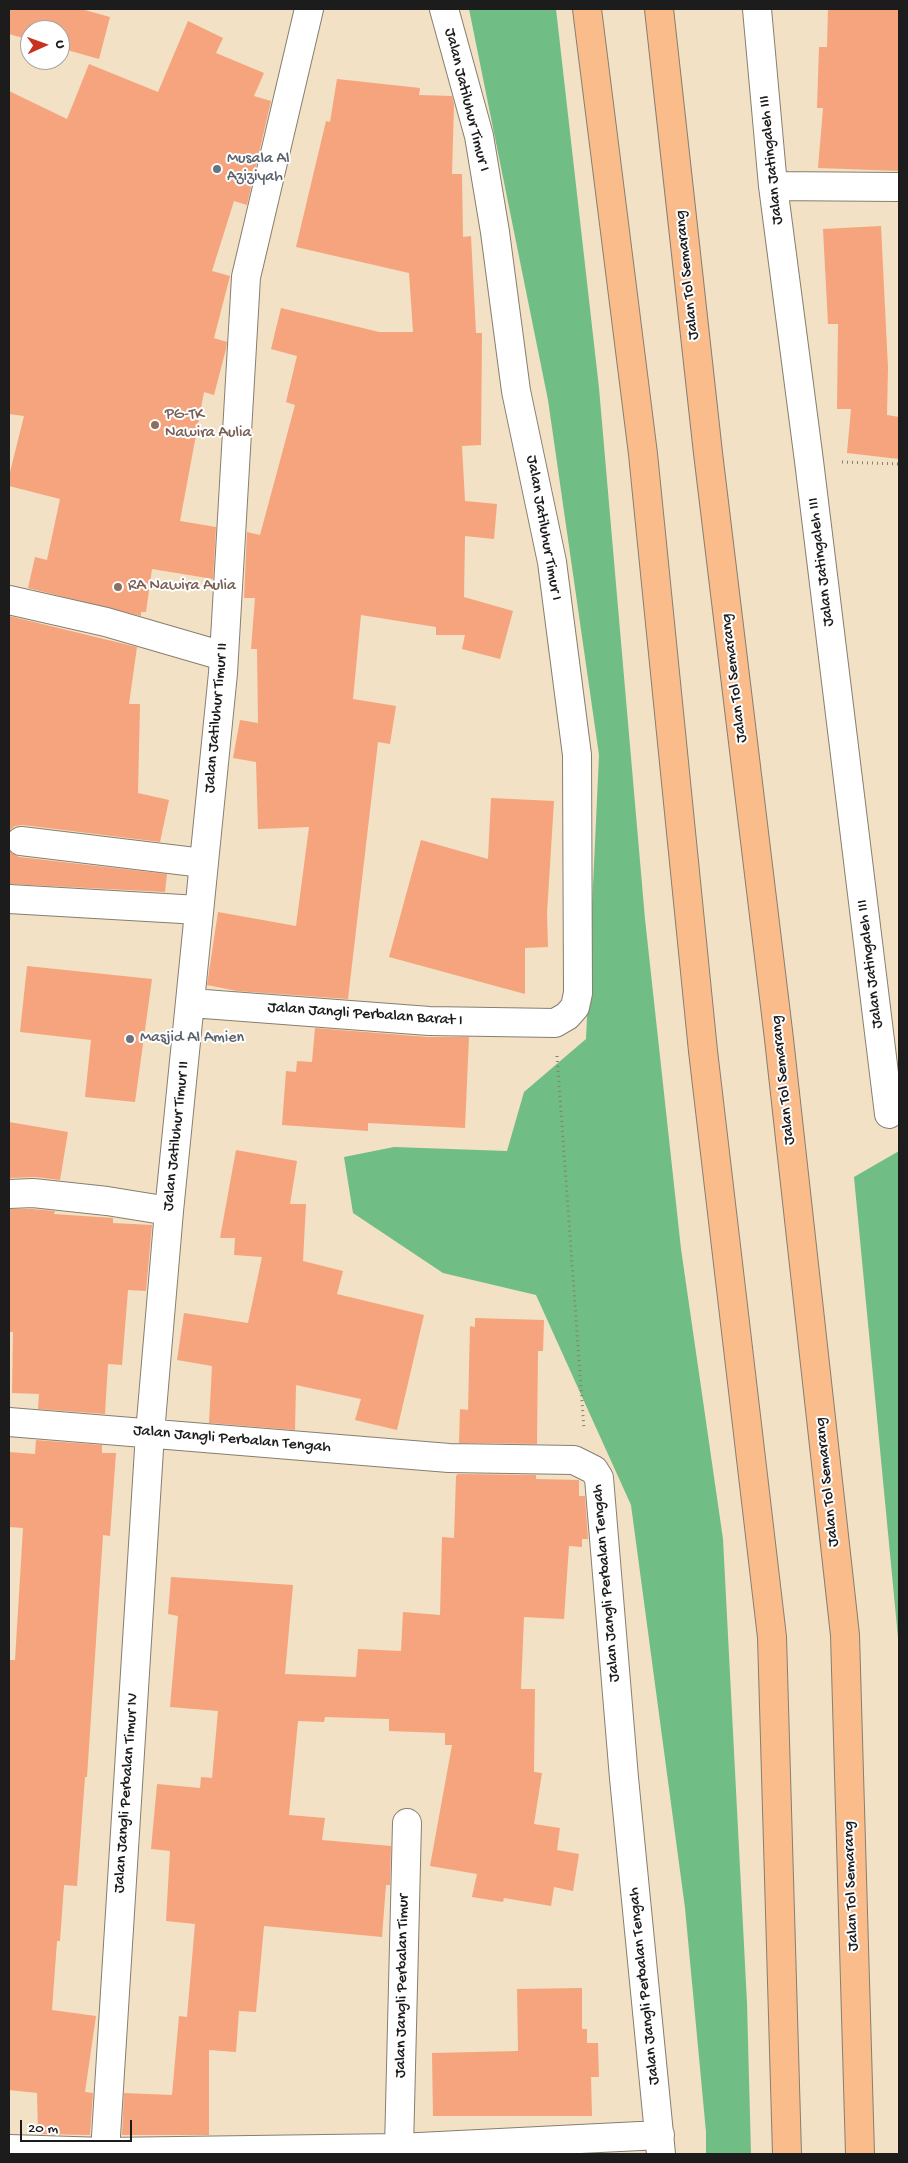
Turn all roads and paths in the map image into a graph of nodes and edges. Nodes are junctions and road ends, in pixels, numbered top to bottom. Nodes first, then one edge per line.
1 (309, 9) edge
2 (587, 9) edge
3 (659, 9) edge
4 (757, 9) edge
5 (439, 11) edge
6 (773, 186) junction
7 (899, 187) edge
8 (809, 461) junction
9 (899, 464) edge
10 (9, 600) edge
11 (224, 656) junction
12 (21, 841) dead end
13 (203, 863) junction
14 (9, 898) edge
15 (199, 910) junction
16 (191, 1003) junction
17 (547, 1023) junction
18 (889, 1114) dead end
19 (9, 1194) edge
20 (169, 1211) junction
21 (9, 1422) edge
22 (150, 1433) junction
23 (587, 1464) junction
24 (407, 1823) dead end
25 (660, 2145) edge
26 (399, 2148) junction
27 (9, 2149) edge
28 (104, 2153) edge
29 (787, 2154) edge
30 (860, 2154) edge

1 - 11 street, Jalan Jatiluhur Timur II
2 - 29 highway
3 - 30 highway, Jalan Tol Semarang
4 - 6 street, Jalan Jatingaleh III
5 - 17 street, Jalan Jatiluhur Timur I
6 - 7 street
6 - 8 street, Jalan Jatingaleh III
8 - 9 path
8 - 18 street, Jalan Jatingaleh III
10 - 11 street
11 - 13 street, Jalan Jatiluhur Timur II
12 - 13 street
13 - 15 street, Jalan Jatiluhur Timur II
14 - 15 street
15 - 16 street, Jalan Jatiluhur Timur II
16 - 17 street, Jalan Jangli Perbalan Barat I
16 - 20 street, Jalan Jatiluhur Timur II
17 - 23 path
19 - 20 street
20 - 22 street, Jalan Jatiluhur Timur II
21 - 22 street, Jalan Jangli Perbalan Tengah
22 - 23 street, Jalan Jangli Perbalan Tengah
22 - 28 street, Jalan Jangli Perbalan Timur IV
23 - 25 street, Jalan Jangli Perbalan Tengah
24 - 26 street, Jalan Jangli Perbalan Timur
25 - 26 street
26 - 28 street
27 - 28 street

